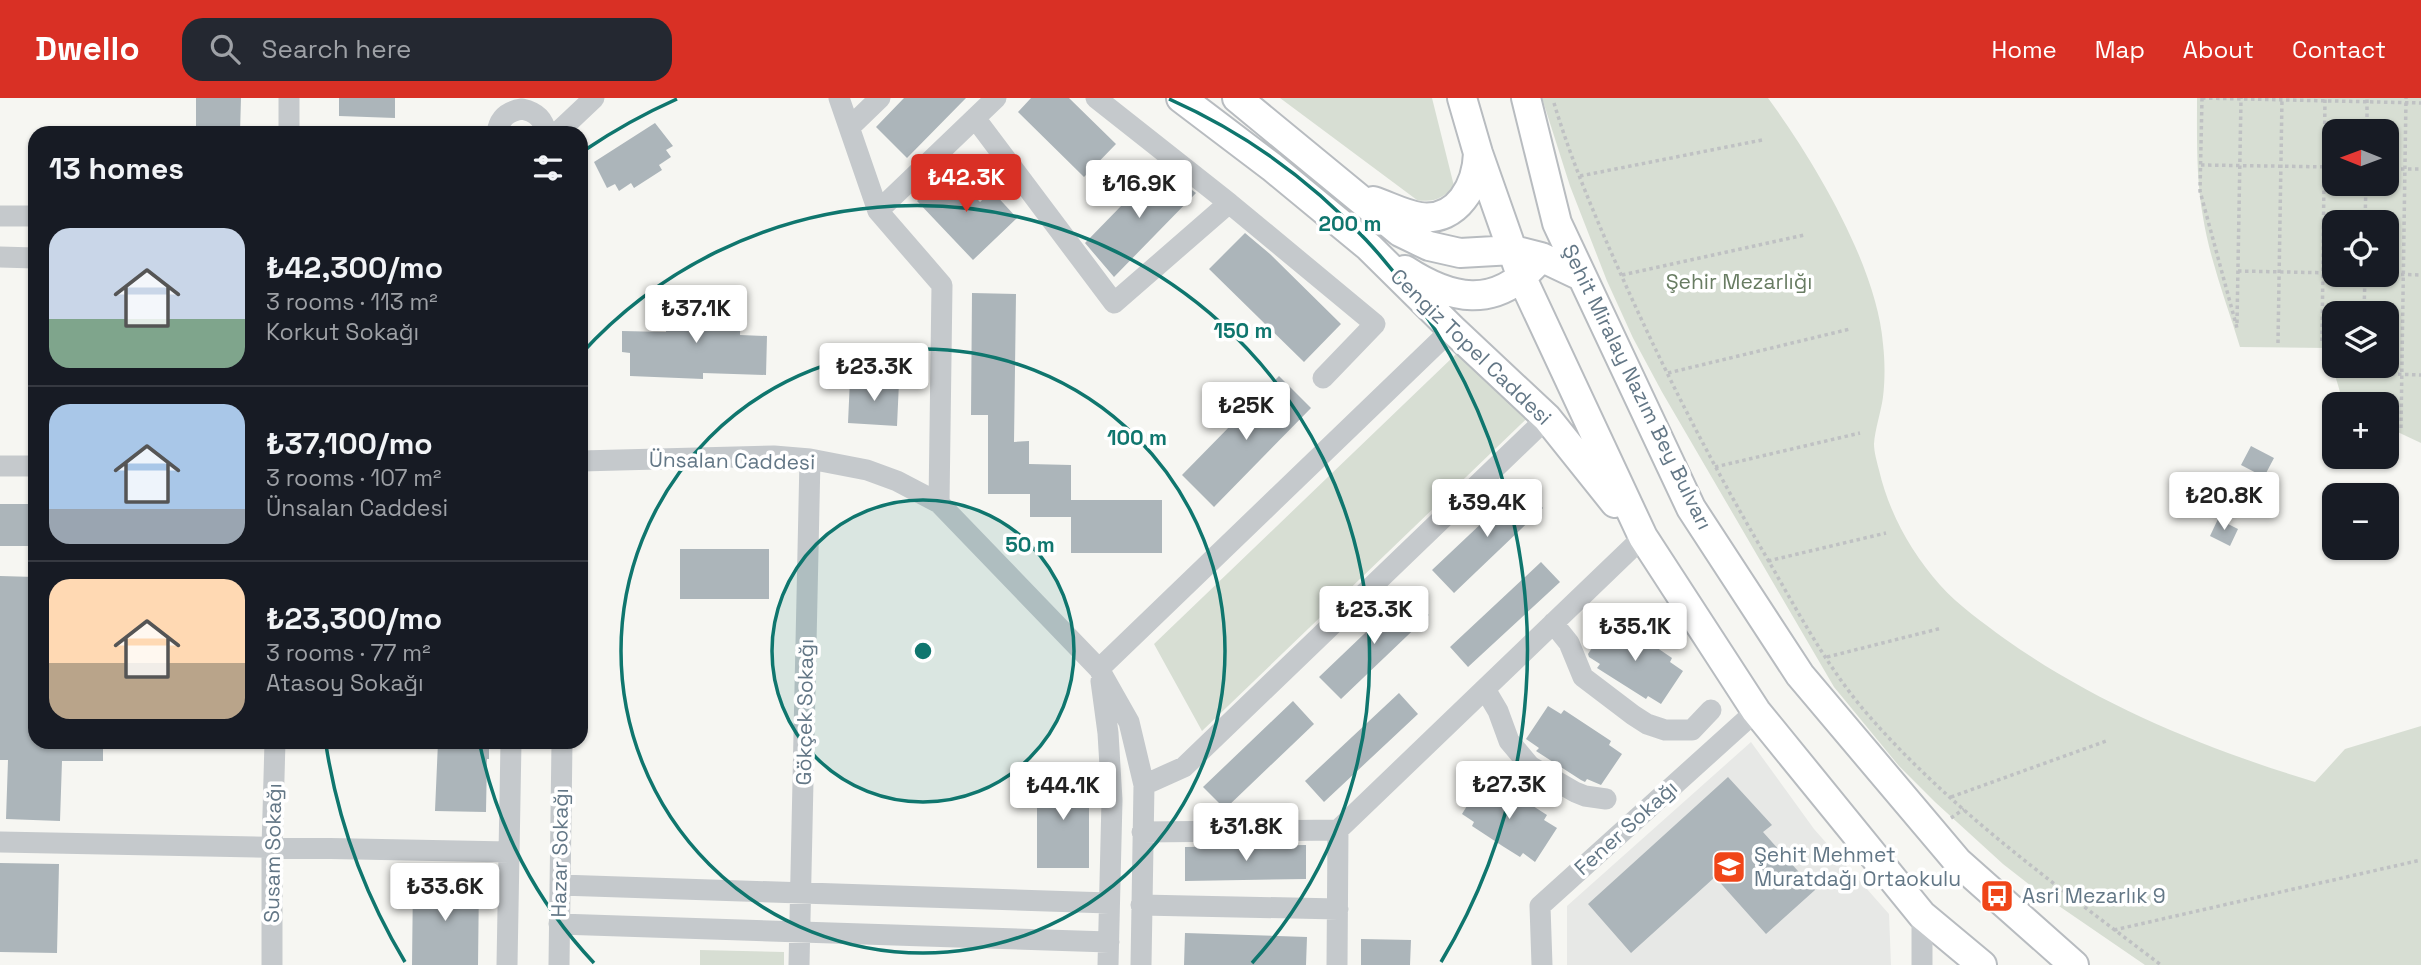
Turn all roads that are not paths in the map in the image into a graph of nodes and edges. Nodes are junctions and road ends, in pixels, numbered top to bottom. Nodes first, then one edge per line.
1 (289, 98) edge
2 (594, 98) edge
3 (839, 98) edge
4 (880, 98) edge
5 (996, 98) edge
6 (1096, 98) edge
7 (1181, 98) edge
8 (1237, 98) edge
9 (1462, 98) edge
10 (1526, 98) edge
11 (975, 118) junction
12 (505, 119) edge
13 (289, 126) edge
14 (544, 126) edge
15 (564, 126) edge
16 (850, 127) junction
17 (1478, 153) junction
18 (1354, 194) junction
19 (1229, 203) junction
20 (878, 211) junction
21 (0, 216) edge
22 (28, 216) edge
23 (1557, 223) junction
24 (1369, 247) junction
25 (1513, 250) junction
26 (0, 257) edge
27 (1541, 257) junction
28 (28, 258) edge
29 (1581, 276) junction
30 (1521, 278) junction
31 (1452, 329) junction
32 (1323, 378) dead end
33 (1547, 418) junction
34 (810, 459) junction
35 (588, 461) edge
36 (0, 466) edge
37 (28, 466) edge
38 (939, 503) junction
39 (1643, 537) junction
40 (1553, 623) junction
41 (1099, 669) junction
42 (1485, 689) junction
43 (1711, 710) dead end
44 (1756, 711) junction
45 (275, 749) edge
46 (511, 749) edge
47 (562, 749) edge
48 (1144, 785) junction
49 (1606, 799) dead end
50 (1338, 830) junction
51 (1142, 832) junction
52 (0, 842) edge
53 (272, 848) junction
54 (509, 852) junction
55 (560, 885) junction
56 (800, 893) junction
57 (1109, 903) junction
58 (1141, 905) junction
59 (1338, 909) junction
60 (1922, 915) junction
61 (559, 924) junction
62 (800, 932) junction
63 (1109, 942) junction
64 (272, 965) edge
65 (507, 965) edge
66 (559, 965) edge
67 (799, 965) edge
68 (1108, 965) edge
69 (1141, 965) edge
70 (1337, 965) edge
71 (1542, 965) edge
72 (1922, 965) edge
73 (1982, 965) edge
74 (2074, 965) edge

1 - 13 street
2 - 15 street
3 - 16 street
4 - 16 street
5 - 11 street
6 - 19 street
7 - 24 main road, Cengiz Topel Caddesi
8 - 18 main road, Cengiz Topel Caddesi
9 - 17 main road
10 - 23 main road, Şehit Miralay Nazım Bey Bulvarı
11 - 19 street
11 - 20 street
12 - 14 street
16 - 20 street
17 - 18 main road
17 - 25 main road
18 - 25 main road, Cengiz Topel Caddesi
19 - 32 street
20 - 38 street
21 - 22 street
23 - 27 main road
23 - 29 main road, Şehit Miralay Nazım Bey Bulvarı
24 - 30 main road
24 - 31 main road, Cengiz Topel Caddesi
25 - 27 main road, Cengiz Topel Caddesi
25 - 30 main road
26 - 28 street
27 - 29 main road, Cengiz Topel Caddesi
27 - 30 main road
29 - 74 main road, Şehit Miralay Nazım Bey Bulvarı
30 - 39 main road
31 - 33 main road, Cengiz Topel Caddesi
31 - 41 street
33 - 39 main road, Cengiz Topel Caddesi
33 - 48 street
34 - 35 street, Ünsalan Caddesi
34 - 38 street, Ünsalan Caddesi
34 - 56 street, Gökçek Sokağı
36 - 37 street
38 - 41 street, Ünsalan Caddesi
39 - 40 street
39 - 44 main road
40 - 42 street
40 - 43 street
41 - 48 street, Ünsalan Caddesi
41 - 57 street
42 - 49 street
42 - 50 street
44 - 60 main road
44 - 71 street, Fener Sokağı
45 - 53 street, Susam Sokağı
46 - 54 street
47 - 55 street, Hazar Sokağı
48 - 51 street, Ünsalan Caddesi
50 - 51 street
50 - 59 street
51 - 58 street, Ünsalan Caddesi
52 - 53 street
53 - 54 street
53 - 64 street, Susam Sokağı
54 - 65 street
55 - 56 street
55 - 61 street, Hazar Sokağı
56 - 57 street
56 - 62 street, Gökçek Sokağı
57 - 63 street
58 - 59 street
58 - 69 street, Ünsalan Caddesi
59 - 70 street
60 - 72 street
60 - 73 main road
61 - 62 street
61 - 66 street, Hazar Sokağı
62 - 63 street
62 - 67 street, Gökçek Sokağı
63 - 68 street

